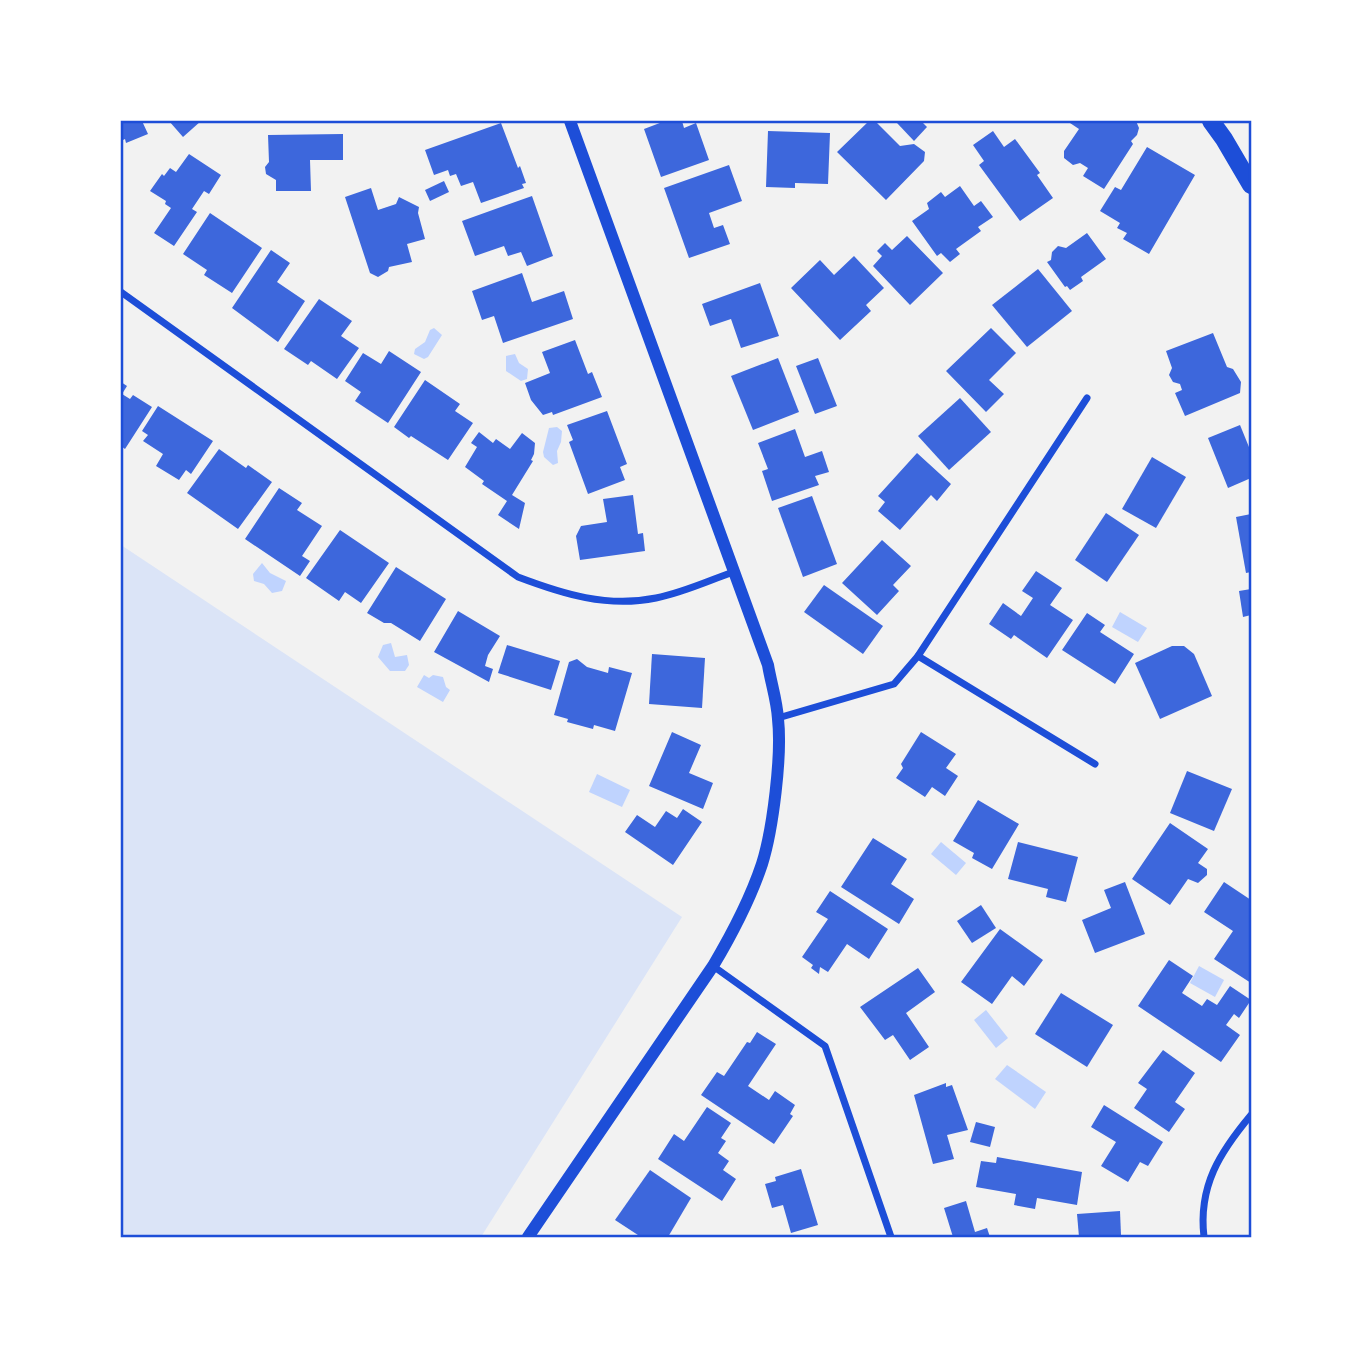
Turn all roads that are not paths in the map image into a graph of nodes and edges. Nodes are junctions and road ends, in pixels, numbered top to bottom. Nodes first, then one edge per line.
1 (570, 121) edge
2 (1211, 121) edge
3 (1251, 185) edge
4 (121, 292) edge
5 (1087, 398) dead end
6 (733, 572) junction
7 (918, 656) junction
8 (778, 718) junction
9 (1095, 764) dead end
10 (713, 966) junction
11 (1251, 1115) edge
12 (528, 1237) edge
13 (891, 1237) edge
14 (1205, 1237) edge

1 - 6 street
2 - 3 main road
4 - 6 street
5 - 7 street
6 - 8 street
7 - 8 street
7 - 9 street
8 - 10 street
10 - 12 street
10 - 13 street
11 - 14 street

